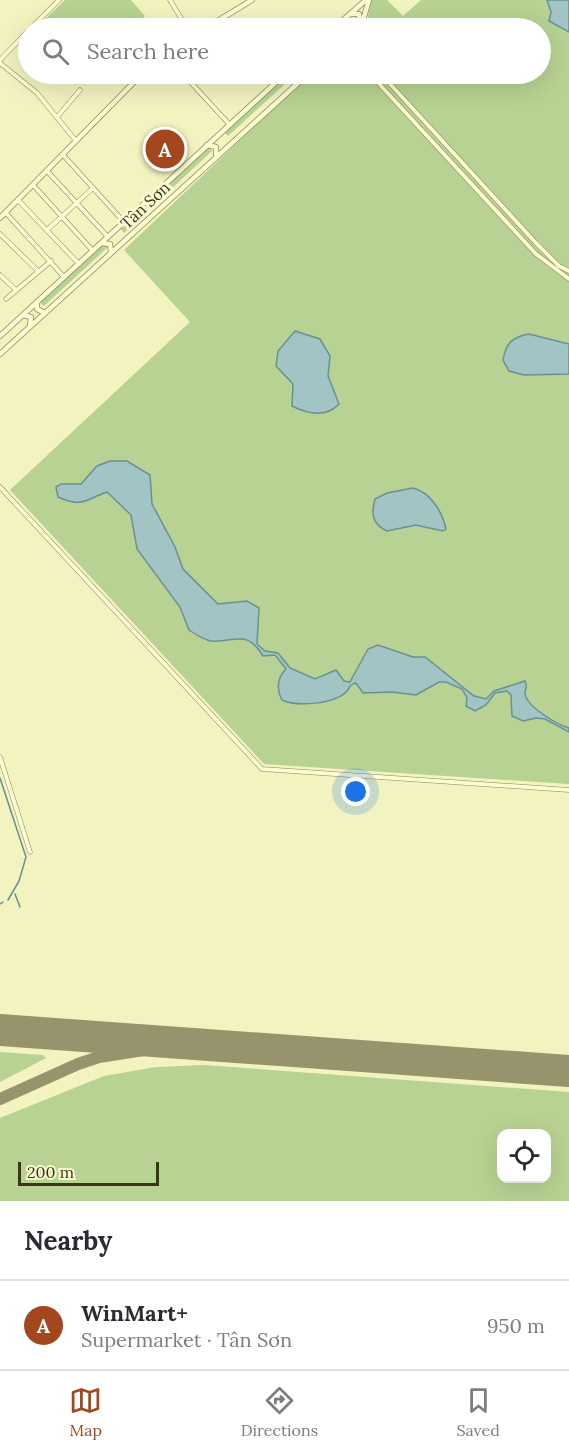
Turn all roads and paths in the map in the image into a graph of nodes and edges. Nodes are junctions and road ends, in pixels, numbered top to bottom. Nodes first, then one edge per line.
1 (59, 0) edge
2 (170, 0) edge
3 (252, 0) edge
4 (367, 0) edge
5 (350, 14) junction
6 (42, 18) edge
7 (181, 18) edge
8 (222, 18) edge
9 (345, 18) edge
10 (361, 18) edge
11 (361, 18) edge
12 (18, 43) edge
13 (0, 62) edge
14 (18, 77) edge
15 (26, 84) edge
16 (132, 84) edge
17 (192, 84) edge
18 (274, 84) edge
19 (297, 84) edge
20 (379, 84) edge
21 (390, 84) edge
22 (80, 90) dead end
23 (58, 116) junction
24 (426, 124) junction
25 (230, 125) junction
26 (421, 128) junction
27 (220, 134) junction
28 (76, 141) junction
29 (230, 143) junction
30 (206, 146) junction
31 (64, 156) junction
32 (216, 156) junction
33 (459, 159) junction
34 (454, 164) junction
35 (48, 171) junction
36 (34, 186) junction
37 (485, 187) junction
38 (93, 188) junction
39 (480, 192) junction
40 (18, 200) junction
41 (76, 203) junction
42 (6, 213) junction
43 (62, 216) junction
44 (0, 218) edge
45 (124, 222) junction
46 (47, 230) junction
47 (116, 230) junction
48 (0, 234) edge
49 (108, 237) junction
50 (124, 240) junction
51 (102, 243) junction
52 (536, 243) junction
53 (530, 248) junction
54 (93, 250) junction
55 (111, 252) junction
56 (51, 261) junction
57 (79, 264) junction
58 (38, 272) junction
59 (0, 275) edge
60 (568, 275) edge
61 (64, 277) junction
62 (16, 290) junction
63 (6, 298) dead end
64 (37, 302) junction
65 (45, 313) junction
66 (23, 315) junction
67 (29, 327) junction
68 (0, 336) edge
69 (0, 354) edge
70 (0, 487) edge
71 (0, 757) edge
72 (569, 790) edge
73 (30, 852) dead end

1 - 6 street
2 - 7 street
3 - 8 street
4 - 5 street
4 - 10 street
5 - 9 street
5 - 11 street
12 - 13 street
13 - 14 street
15 - 23 street
16 - 28 street
17 - 25 street
18 - 25 street, Tân Sơn
19 - 29 street, Tân Sơn
20 - 26 street
21 - 24 street
22 - 23 street
23 - 28 street
24 - 26 street
24 - 33 street
25 - 27 street, Tân Sơn
26 - 34 street
27 - 29 street
27 - 30 street, Tân Sơn
28 - 31 street
29 - 32 street, Tân Sơn
30 - 32 street
30 - 45 street, Tân Sơn
31 - 35 street
31 - 38 street
32 - 50 street, Tân Sơn
33 - 34 street
33 - 37 street
34 - 39 street
35 - 36 street
35 - 41 street
36 - 40 street
36 - 43 street
37 - 39 street
37 - 52 street
38 - 41 street
38 - 45 street
39 - 53 street
40 - 42 street
40 - 46 street
41 - 43 street
41 - 49 street
42 - 44 street
42 - 56 street
43 - 46 street
43 - 54 street
45 - 47 street, Tân Sơn
46 - 57 street
47 - 49 street, Tân Sơn
47 - 50 street
48 - 58 street
49 - 51 street, Tân Sơn
50 - 55 street, Tân Sơn
51 - 54 street, Tân Sơn
51 - 55 street
52 - 53 street
52 - 60 street
53 - 60 street
54 - 57 street, Tân Sơn
55 - 65 street, Tân Sơn
56 - 58 street
56 - 61 street
57 - 61 street, Tân Sơn
58 - 62 street
59 - 62 street
61 - 64 street, Tân Sơn
62 - 63 street
64 - 65 street
64 - 66 street, Tân Sơn
65 - 67 street, Tân Sơn
66 - 67 street
66 - 68 street, Tân Sơn
67 - 69 street, Tân Sơn
70 - 72 street
71 - 73 street

